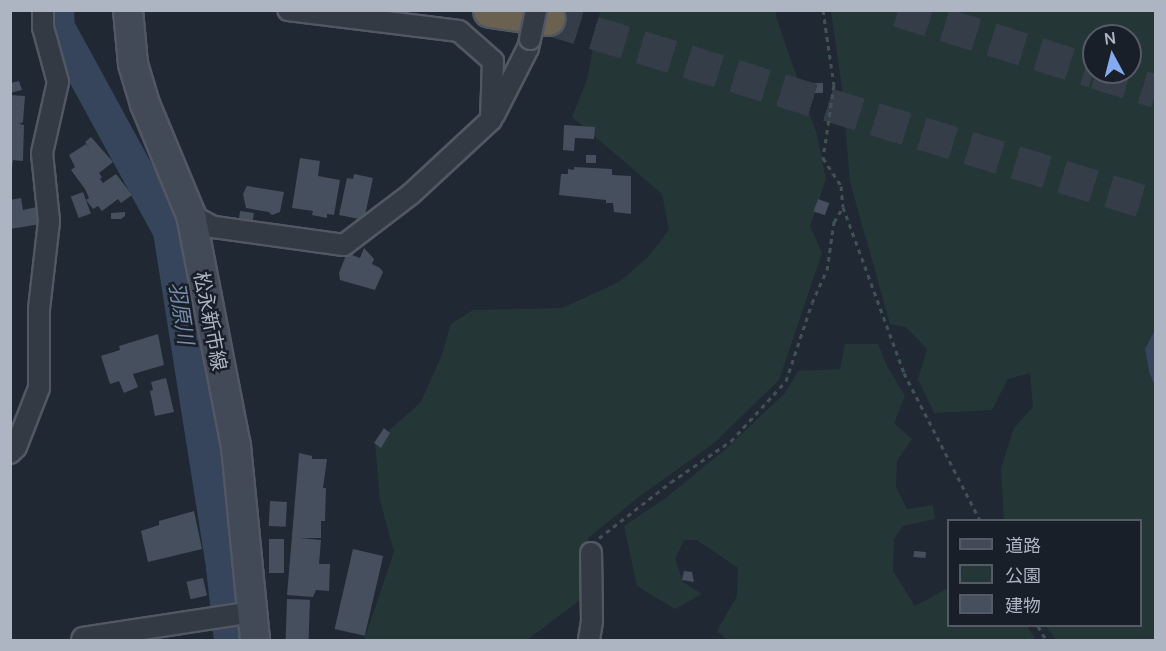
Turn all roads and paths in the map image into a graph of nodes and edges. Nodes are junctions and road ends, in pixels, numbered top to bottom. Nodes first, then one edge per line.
1 (43, 10) edge
2 (128, 10) edge
3 (288, 10) edge
4 (490, 10) edge
5 (822, 10) edge
6 (532, 20) edge
7 (491, 120) junction
8 (843, 207) junction
9 (191, 215) junction
10 (10, 453) edge
11 (979, 519) edge
12 (591, 553) joint
13 (246, 613) junction
14 (82, 640) edge
15 (255, 640) edge
16 (589, 640) edge

1 - 10 street
2 - 9 main road, 松永新市線
3 - 7 street
4 - 6 highway
5 - 8 path
6 - 7 street
7 - 9 street
8 - 11 path
8 - 12 path
9 - 13 main road, 松永新市線
12 - 16 street
13 - 14 street
13 - 15 main road, 松永新市線

